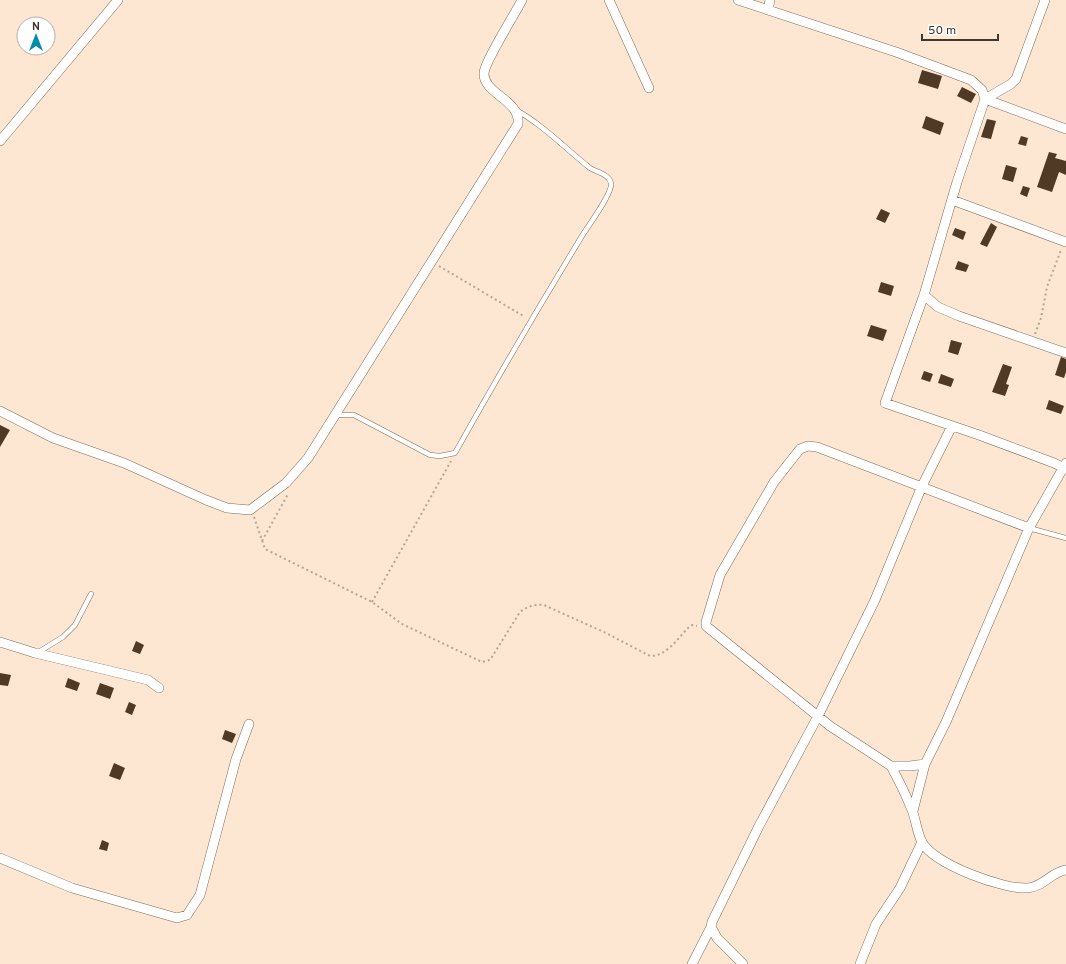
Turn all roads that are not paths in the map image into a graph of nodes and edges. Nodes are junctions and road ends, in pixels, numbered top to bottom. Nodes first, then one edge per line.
1 (118, 0) edge
2 (522, 0) edge
3 (609, 0) edge
4 (738, 0) edge
5 (770, 0) edge
6 (1045, 0) edge
7 (768, 10) junction
8 (649, 88) dead end
9 (985, 99) junction
10 (516, 110) junction
11 (1066, 129) edge
12 (0, 141) edge
13 (952, 200) junction
14 (1065, 242) edge
15 (924, 295) junction
16 (1066, 354) edge
17 (0, 411) edge
18 (335, 415) junction
19 (952, 426) junction
20 (1065, 467) edge
21 (922, 486) junction
22 (1029, 528) junction
23 (1066, 538) edge
24 (91, 594) dead end
25 (0, 642) edge
26 (36, 653) junction
27 (159, 688) dead end
28 (818, 716) junction
29 (249, 724) dead end
30 (925, 764) junction
31 (891, 766) junction
32 (913, 811) junction
33 (922, 842) junction
34 (0, 858) edge
35 (1066, 870) edge
36 (711, 927) junction
37 (692, 964) edge
38 (743, 964) edge
39 (860, 964) edge

1 - 12 street
2 - 10 street
3 - 8 street
4 - 7 street
5 - 7 street
6 - 9 street
7 - 9 street
9 - 11 street
9 - 13 street
10 - 18 street
10 - 18 lane
13 - 14 street
13 - 15 street
15 - 16 street
15 - 19 street
17 - 18 street
19 - 20 street
19 - 21 street
20 - 22 street
21 - 22 street
21 - 28 street
21 - 28 street
22 - 23 lane
22 - 30 street
24 - 26 lane
25 - 26 street
26 - 27 street
28 - 31 street
28 - 36 street
29 - 34 street
30 - 31 street
30 - 32 street
31 - 32 street
32 - 33 street
33 - 35 street
33 - 39 street
36 - 37 street
36 - 38 street

